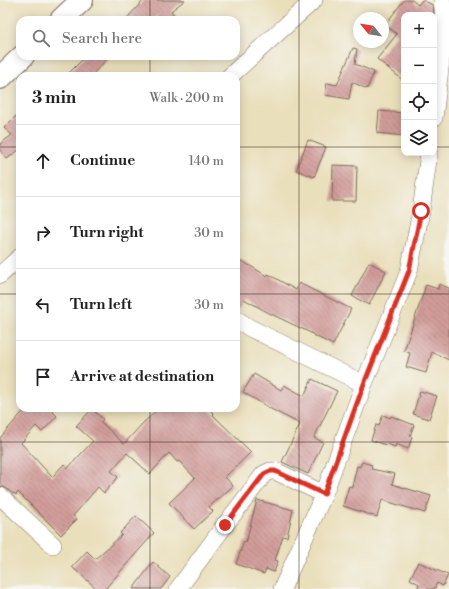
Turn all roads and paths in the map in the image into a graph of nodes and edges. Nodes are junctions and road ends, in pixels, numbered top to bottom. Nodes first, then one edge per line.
1 (82, 0) edge
2 (314, 0) edge
3 (442, 0) edge
4 (65, 16) edge
5 (19, 60) edge
6 (234, 72) edge
7 (0, 78) edge
8 (437, 93) edge
9 (429, 156) edge
10 (16, 261) edge
11 (0, 275) edge
12 (240, 322) edge
13 (364, 384) junction
14 (324, 494) junction
15 (0, 496) edge
16 (53, 545) dead end
17 (178, 589) edge
18 (282, 589) edge

1 - 4 street
2 - 6 street
3 - 8 street
5 - 7 street
9 - 13 street
10 - 11 street
12 - 13 street
13 - 14 street
14 - 17 street
14 - 18 street
15 - 16 street

